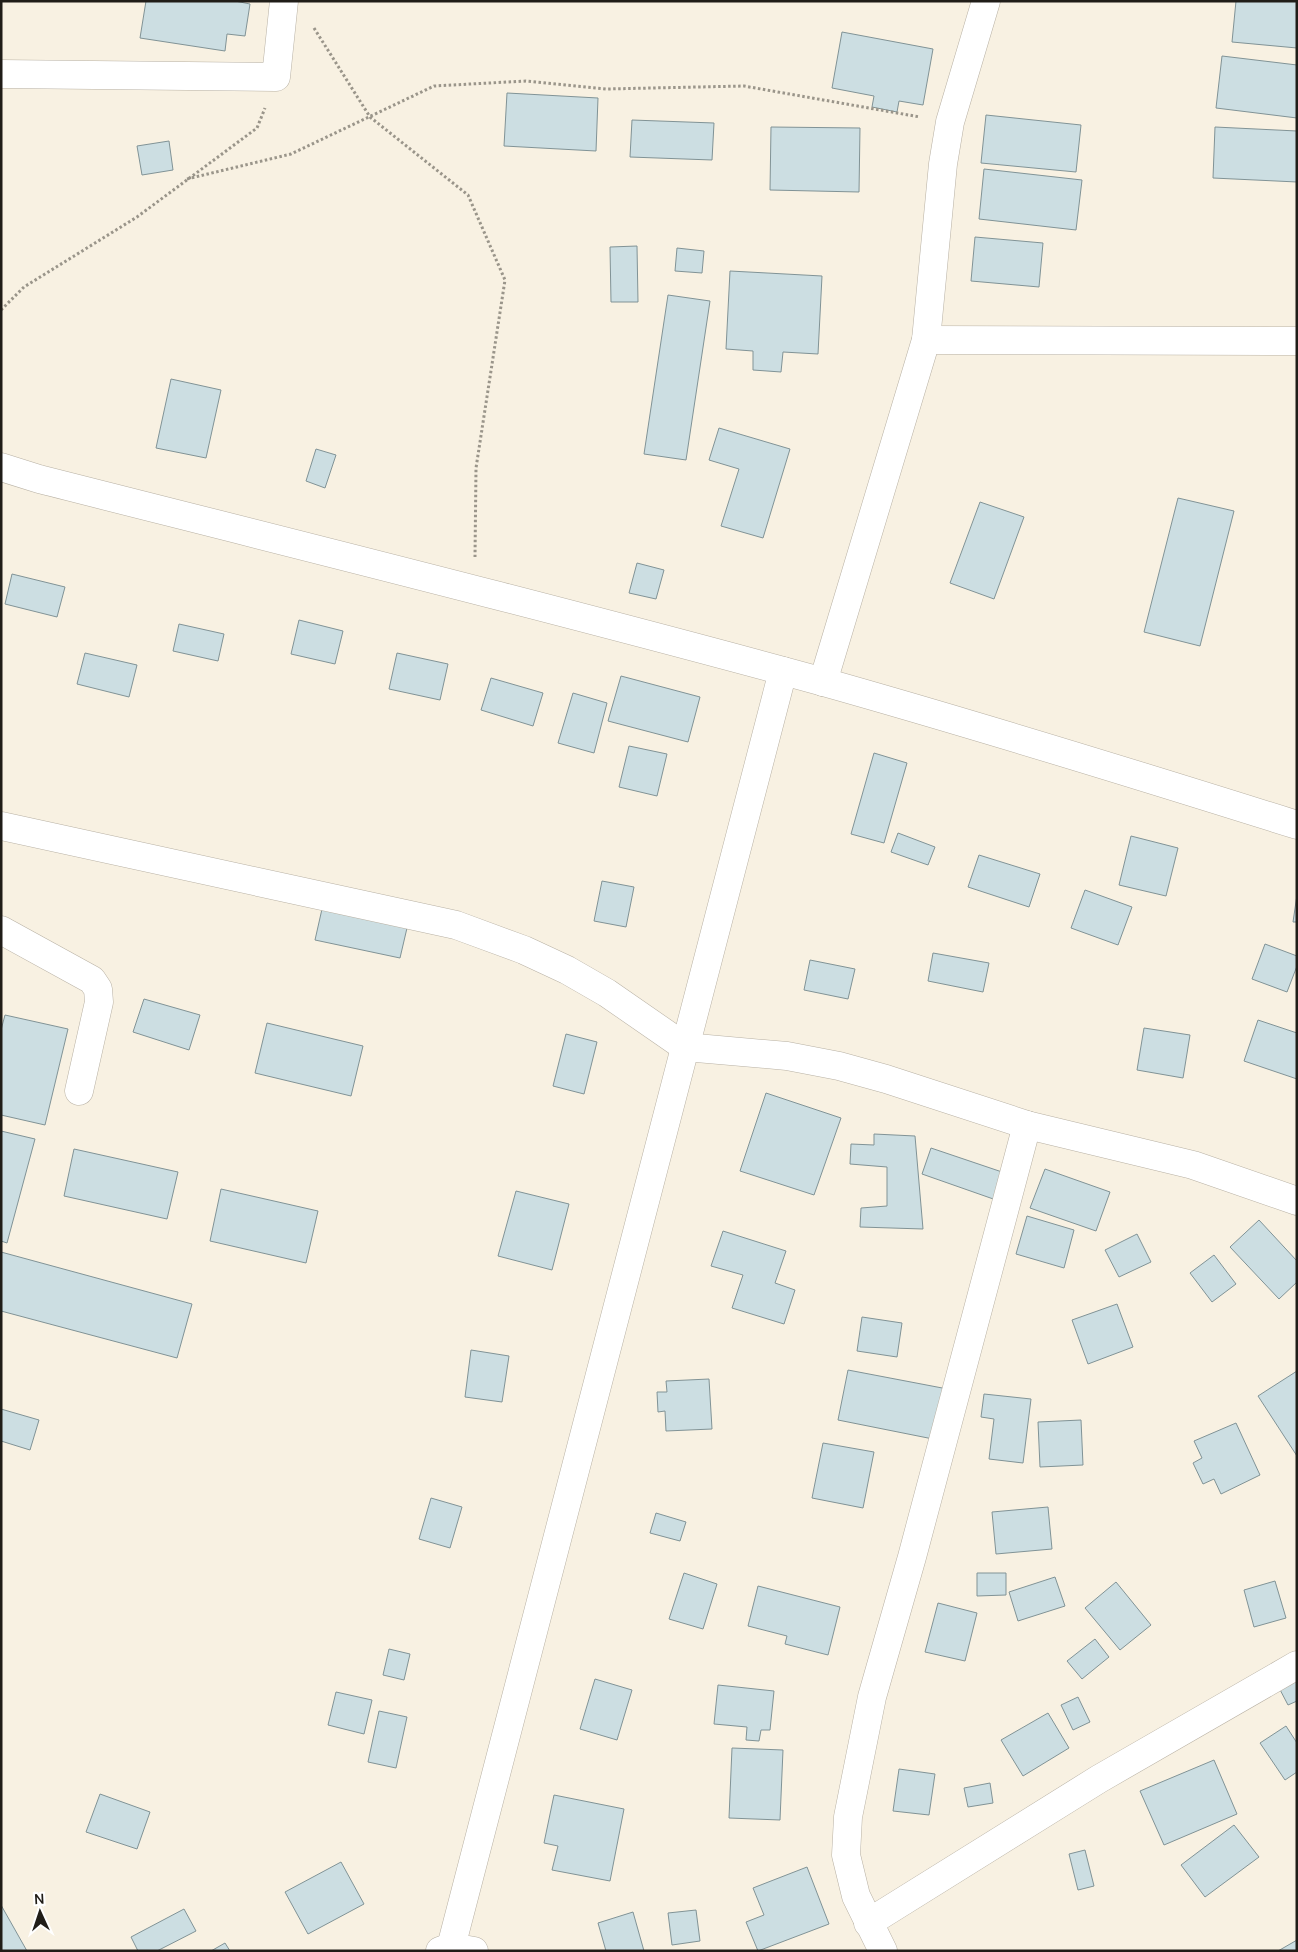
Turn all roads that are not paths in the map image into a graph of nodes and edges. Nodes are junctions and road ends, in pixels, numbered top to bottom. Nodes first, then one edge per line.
1 (284, 1) edge
2 (986, 1) edge
3 (1, 74) edge
4 (926, 340) junction
5 (1297, 341) edge
6 (1, 466) edge
7 (783, 671) junction
8 (823, 682) junction
9 (1297, 825) edge
10 (1, 826) edge
11 (1, 930) edge
12 (685, 1046) junction
13 (79, 1091) dead end
14 (1027, 1125) junction
15 (1297, 1201) edge
16 (1297, 1665) edge
17 (868, 1923) junction
18 (455, 1950) edge
19 (883, 1951) edge

1 - 3 street
2 - 4 street
4 - 5 street
4 - 8 street
6 - 7 street
7 - 8 street
7 - 12 street
8 - 9 street
10 - 12 street
11 - 13 street
12 - 14 street
12 - 18 street
14 - 15 street
14 - 17 street
16 - 17 street
17 - 19 street

